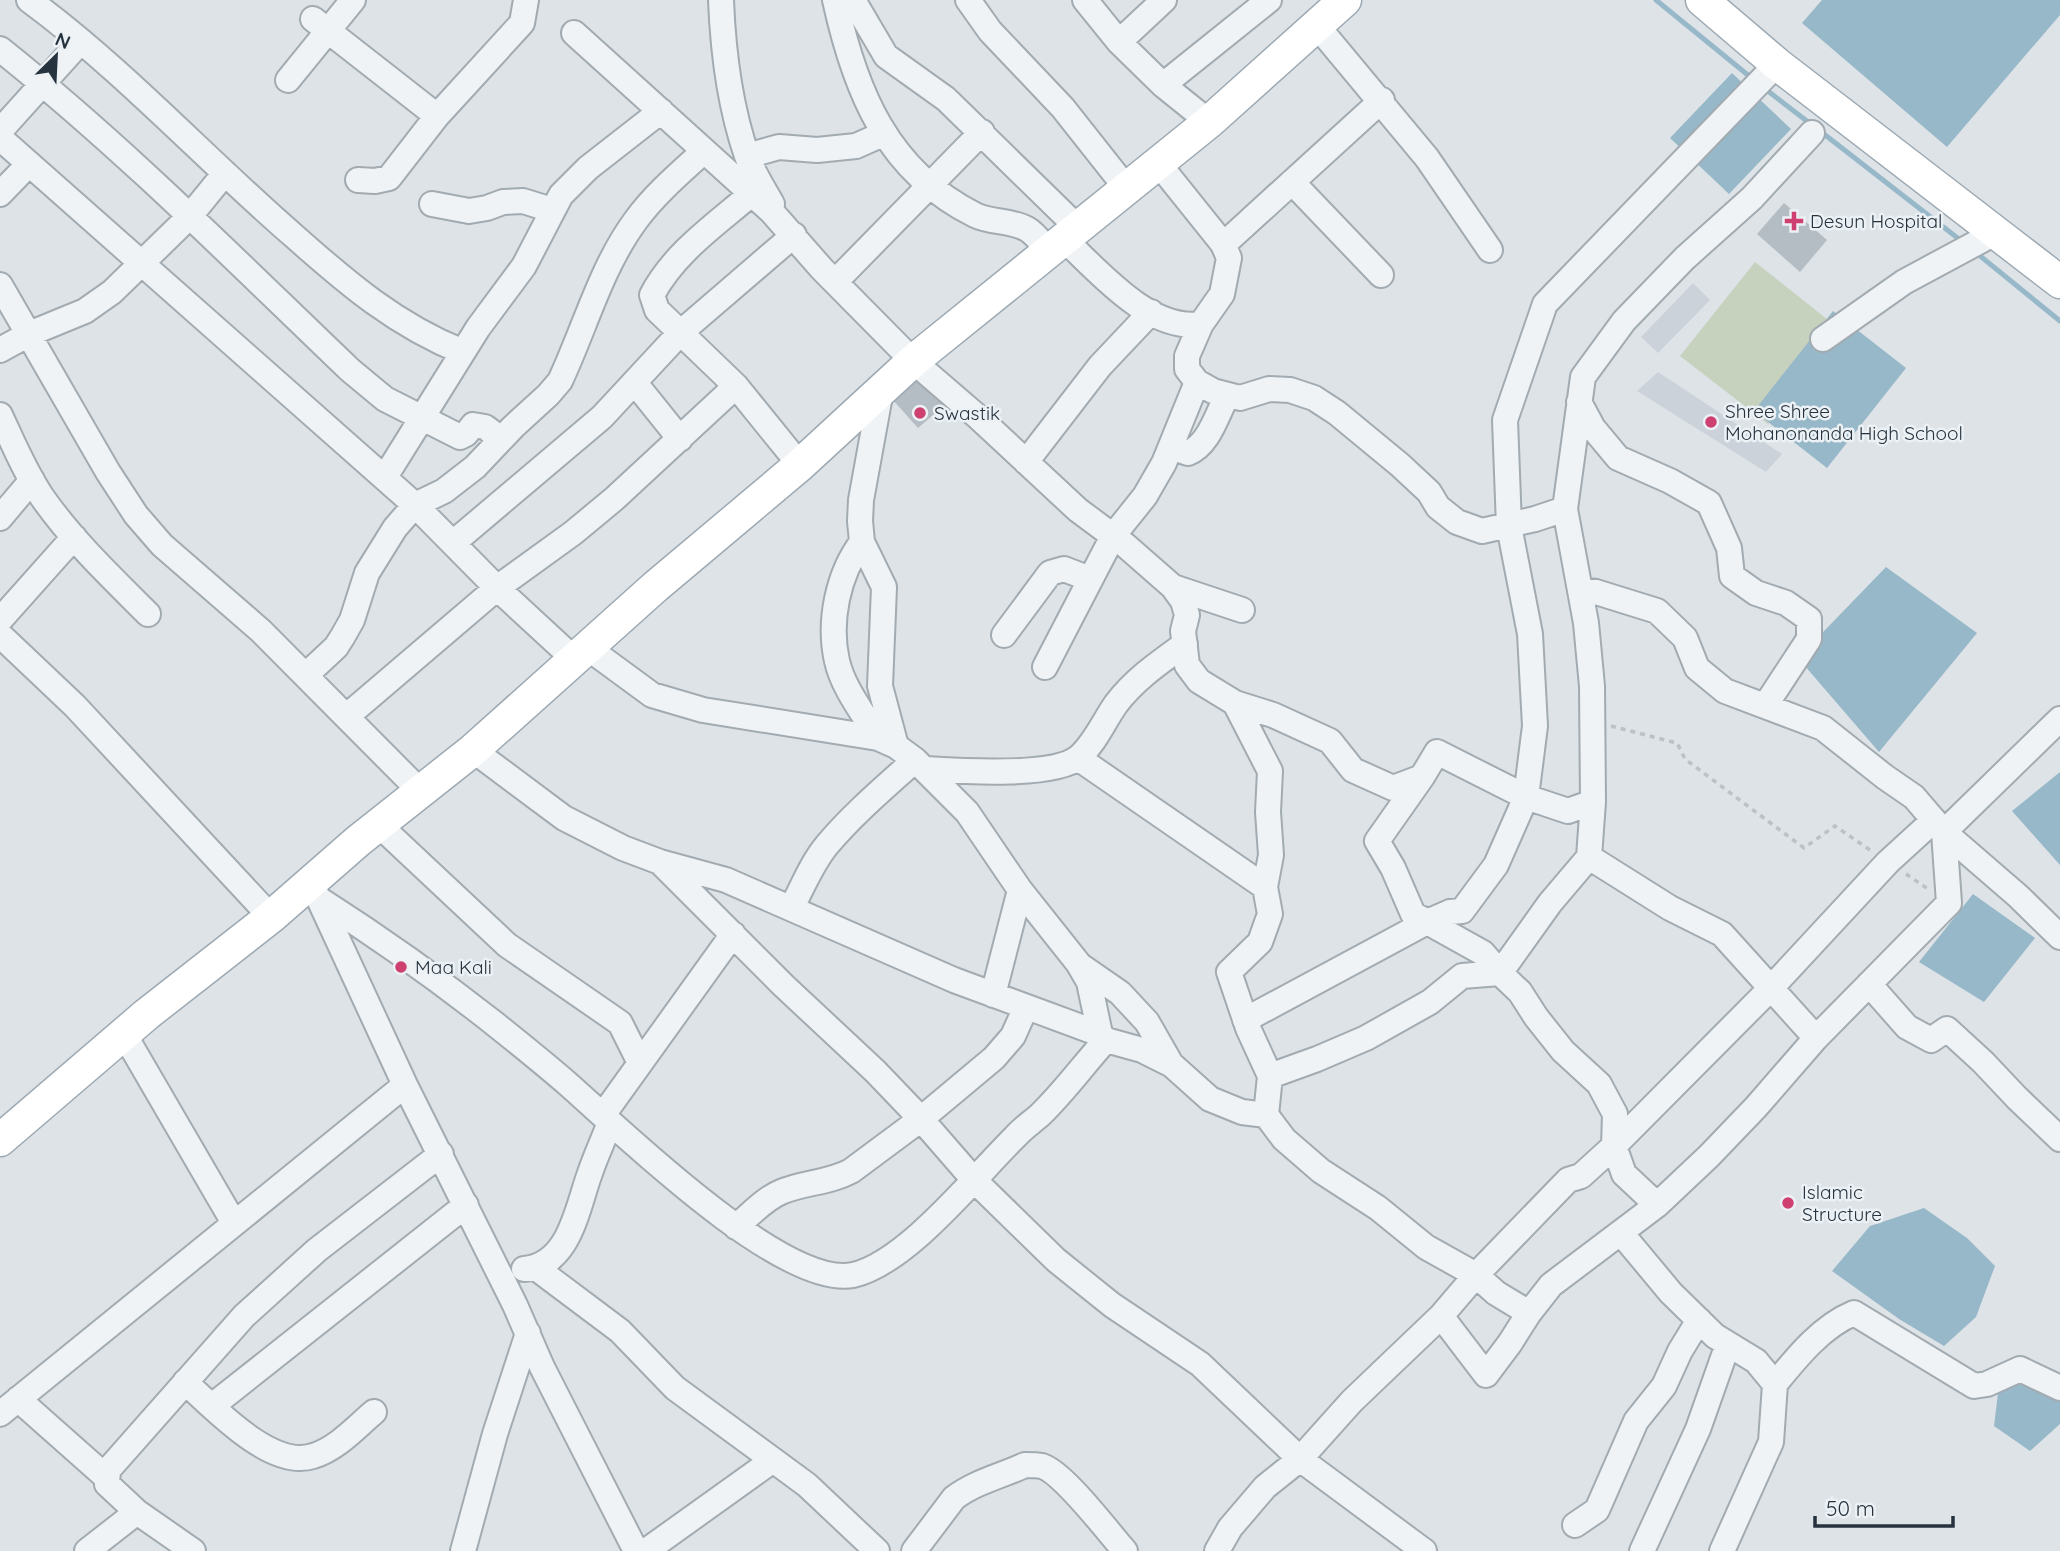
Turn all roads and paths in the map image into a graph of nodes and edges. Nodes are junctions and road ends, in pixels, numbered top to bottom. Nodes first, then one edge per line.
1 (29, 0) edge
2 (353, 0) edge
3 (540, 0) edge
4 (721, 0) edge
5 (835, 0) edge
6 (853, 0) edge
7 (968, 0) edge
8 (1085, 0) edge
9 (1164, 0) edge
10 (1269, 0) edge
11 (1346, 0) edge
12 (1702, 0) edge
13 (524, 11) edge
14 (321, 25) junction
15 (1318, 27) junction
16 (574, 33) dead end
17 (81, 41) junction
18 (1119, 42) junction
19 (0, 49) edge
20 (1777, 64) junction
21 (288, 80) dead end
22 (44, 84) junction
23 (1163, 85) junction
24 (1381, 100) junction
25 (661, 111) junction
26 (437, 116) junction
27 (1209, 122) junction
28 (0, 131) edge
29 (982, 132) junction
30 (1812, 133) dead end
31 (883, 134) junction
32 (0, 138) edge
33 (704, 151) junction
34 (747, 156) junction
35 (29, 163) junction
36 (1158, 163) junction
37 (225, 173) junction
38 (358, 180) dead end
39 (1292, 182) junction
40 (931, 186) junction
41 (1127, 189) junction
42 (0, 194) edge
43 (750, 195) junction
44 (432, 204) dead end
45 (552, 210) junction
46 (190, 216) junction
47 (789, 230) junction
48 (1995, 233) junction
49 (1064, 240) junction
50 (1223, 245) junction
51 (1490, 250) dead end
52 (144, 264) junction
53 (1381, 275) dead end
54 (835, 282) junction
55 (2060, 282) edge
56 (0, 285) edge
57 (1151, 312) junction
58 (1201, 324) junction
59 (680, 332) junction
60 (29, 334) junction
61 (1823, 339) dead end
62 (0, 350) edge
63 (463, 352) junction
64 (913, 361) junction
65 (1197, 382) junction
66 (635, 383) junction
67 (736, 386) junction
68 (881, 390) junction
69 (1227, 396) junction
70 (1579, 402) junction
71 (0, 415) edge
72 (422, 418) junction
73 (501, 439) junction
74 (680, 439) junction
75 (1171, 447) junction
76 (1026, 462) junction
77 (800, 465) junction
78 (385, 478) junction
79 (32, 480) junction
80 (415, 505) junction
81 (1565, 509) junction
82 (0, 518) edge
83 (1509, 526) junction
84 (1113, 536) junction
85 (74, 537) junction
86 (862, 542) junction
87 (453, 543) junction
88 (1090, 579) junction
89 (1173, 587) junction
90 (497, 588) junction
91 (1580, 590) junction
92 (1242, 610) dead end
93 (148, 614) dead end
94 (0, 620) edge
95 (0, 635) edge
96 (1004, 635) dead end
97 (1185, 644) junction
98 (582, 654) junction
99 (1045, 667) dead end
100 (306, 675) junction
101 (1235, 703) junction
102 (1765, 706) junction
103 (347, 716) junction
104 (2060, 719) edge
105 (1592, 721) junction
106 (473, 750) junction
107 (903, 753) junction
108 (1078, 758) junction
109 (1422, 777) junction
110 (421, 792) junction
111 (1526, 797) junction
112 (1593, 802) junction
113 (379, 825) junction
114 (1939, 826) junction
115 (1589, 857) junction
116 (660, 862) junction
117 (1888, 862) junction
118 (1265, 887) junction
119 (1020, 890) junction
120 (315, 892) junction
121 (1949, 903) junction
122 (792, 907) junction
123 (271, 917) junction
124 (1427, 922) junction
125 (733, 934) junction
126 (2060, 937) edge
127 (1078, 963) junction
128 (1500, 973) junction
129 (1869, 984) junction
130 (1771, 988) junction
131 (993, 995) junction
132 (1026, 1007) junction
133 (1245, 1020) junction
134 (124, 1034) junction
135 (1103, 1037) junction
136 (1816, 1038) junction
137 (640, 1062) junction
138 (1172, 1065) junction
139 (1270, 1076) junction
140 (405, 1084) junction
141 (1266, 1115) junction
142 (607, 1119) junction
143 (922, 1119) junction
144 (2060, 1139) edge
145 (0, 1140) edge
146 (1614, 1146) junction
147 (441, 1154) junction
148 (974, 1181) junction
149 (466, 1205) junction
150 (1657, 1205) junction
151 (234, 1223) junction
152 (736, 1227) junction
153 (1621, 1233) junction
154 (536, 1268) junction
155 (498, 1271) junction
156 (1476, 1275) junction
157 (1529, 1313) junction
158 (1441, 1316) junction
159 (1699, 1320) junction
160 (528, 1333) junction
161 (1728, 1344) junction
162 (185, 1382) junction
163 (1775, 1384) junction
164 (2060, 1388) edge
165 (9, 1406) edge
166 (212, 1406) junction
167 (374, 1412) dead end
168 (1300, 1459) junction
169 (774, 1460) junction
170 (106, 1477) junction
171 (138, 1512) junction
172 (1575, 1525) dead end
173 (1410, 1547) edge
174 (87, 1551) edge
175 (193, 1551) edge
176 (463, 1551) edge
177 (636, 1551) edge
178 (646, 1551) edge
179 (877, 1551) edge
180 (914, 1551) edge
181 (1125, 1551) edge
182 (1217, 1551) edge
183 (1642, 1551) edge
184 (1722, 1551) edge

1 - 17 street
2 - 14 street
3 - 13 street
4 - 34 street
5 - 31 street
6 - 29 street
7 - 41 street
8 - 18 street
9 - 18 street
10 - 23 street
11 - 15 main road
12 - 20 main road
13 - 26 street
14 - 21 street
14 - 26 street
15 - 24 street
15 - 27 main road
16 - 25 street
17 - 22 street
17 - 37 street
18 - 23 street
19 - 22 street
20 - 48 main road
20 - 83 street
22 - 28 street
22 - 46 street
23 - 27 street
24 - 39 street
24 - 51 street
25 - 33 street
25 - 45 street
26 - 38 street
27 - 36 main road
29 - 40 street
29 - 49 street
30 - 70 street
31 - 34 street
31 - 40 street
32 - 35 street
33 - 43 street
33 - 73 street
34 - 47 street
35 - 42 street
35 - 52 street
36 - 41 main road
36 - 50 street
37 - 46 street
37 - 63 street
39 - 50 street
39 - 53 street
40 - 49 street
40 - 54 street
41 - 49 main road
43 - 47 street
43 - 59 street
44 - 45 street
45 - 63 street
46 - 52 street
46 - 72 street
47 - 54 street
47 - 59 street
48 - 55 main road
48 - 61 street
49 - 57 street
49 - 64 main road
50 - 58 street
52 - 60 street
52 - 78 street
54 - 64 street
56 - 60 street
57 - 58 street
57 - 76 street
58 - 65 street
59 - 66 street
59 - 67 street
60 - 62 street
60 - 100 street
63 - 72 street
64 - 68 main road
64 - 76 street
65 - 69 street
65 - 75 street
66 - 74 street
66 - 87 street
67 - 74 street
67 - 77 street
68 - 77 main road
68 - 86 street
69 - 75 street
69 - 83 street
70 - 81 street
70 - 102 street
71 - 79 street
72 - 73 street
72 - 78 street
73 - 80 street
74 - 90 street
75 - 84 street
76 - 84 street
77 - 98 main road
78 - 80 street
79 - 82 street
79 - 85 street
80 - 87 street
80 - 100 street
81 - 83 street
81 - 91 street
83 - 111 street
84 - 88 street
84 - 89 street
85 - 93 street
85 - 94 street
86 - 107 street
86 - 107 street
87 - 90 street
88 - 96 street
88 - 99 street
89 - 92 street
89 - 97 street
90 - 98 street
90 - 103 street
91 - 102 street
91 - 105 street
95 - 123 street
97 - 101 street
97 - 108 street
98 - 106 main road
98 - 107 street
100 - 103 street
101 - 109 street
101 - 118 street
102 - 114 street
103 - 110 street
104 - 114 street
105 - 112 street
105 - 117 path
106 - 110 main road
106 - 116 street
107 - 108 street
107 - 119 street
107 - 122 street
108 - 118 street
109 - 111 street
109 - 124 street
110 - 113 main road
111 - 112 street
111 - 124 street
112 - 115 street
113 - 120 main road
113 - 137 street
114 - 117 street
114 - 121 street
114 - 126 street
115 - 128 street
115 - 130 street
116 - 122 street
116 - 125 street
117 - 121 path
117 - 130 street
118 - 133 street
119 - 127 street
119 - 131 street
120 - 123 main road
120 - 140 street
120 - 142 street
121 - 129 street
122 - 131 street
123 - 134 main road
124 - 128 street
124 - 133 street
125 - 137 street
125 - 143 street
127 - 135 street
127 - 138 street
128 - 139 street
128 - 146 street
129 - 136 street
129 - 144 street
130 - 136 street
130 - 146 street
131 - 132 street
132 - 135 street
132 - 143 street
133 - 139 street
134 - 145 main road
134 - 151 street
135 - 138 street
135 - 148 street
136 - 150 street
137 - 142 street
138 - 141 street
139 - 141 street
140 - 147 street
140 - 151 street
141 - 156 street
142 - 152 street
142 - 154 street
143 - 148 street
143 - 152 street
146 - 150 street
146 - 156 street
147 - 149 street
147 - 162 street
148 - 152 street
148 - 168 street
149 - 155 street
149 - 166 street
150 - 153 street
151 - 165 street
153 - 157 street
153 - 159 street
154 - 155 street
154 - 169 street
155 - 160 street
156 - 157 street
156 - 158 street
157 - 158 street
158 - 168 street
159 - 161 street
159 - 172 street
160 - 176 street
160 - 177 street
161 - 163 street
161 - 183 street
162 - 166 street
162 - 170 street
163 - 164 street
163 - 184 street
165 - 170 street
166 - 167 street
168 - 173 street
168 - 182 street
169 - 178 street
169 - 179 street
170 - 171 street
171 - 174 street
171 - 175 street
180 - 181 street

